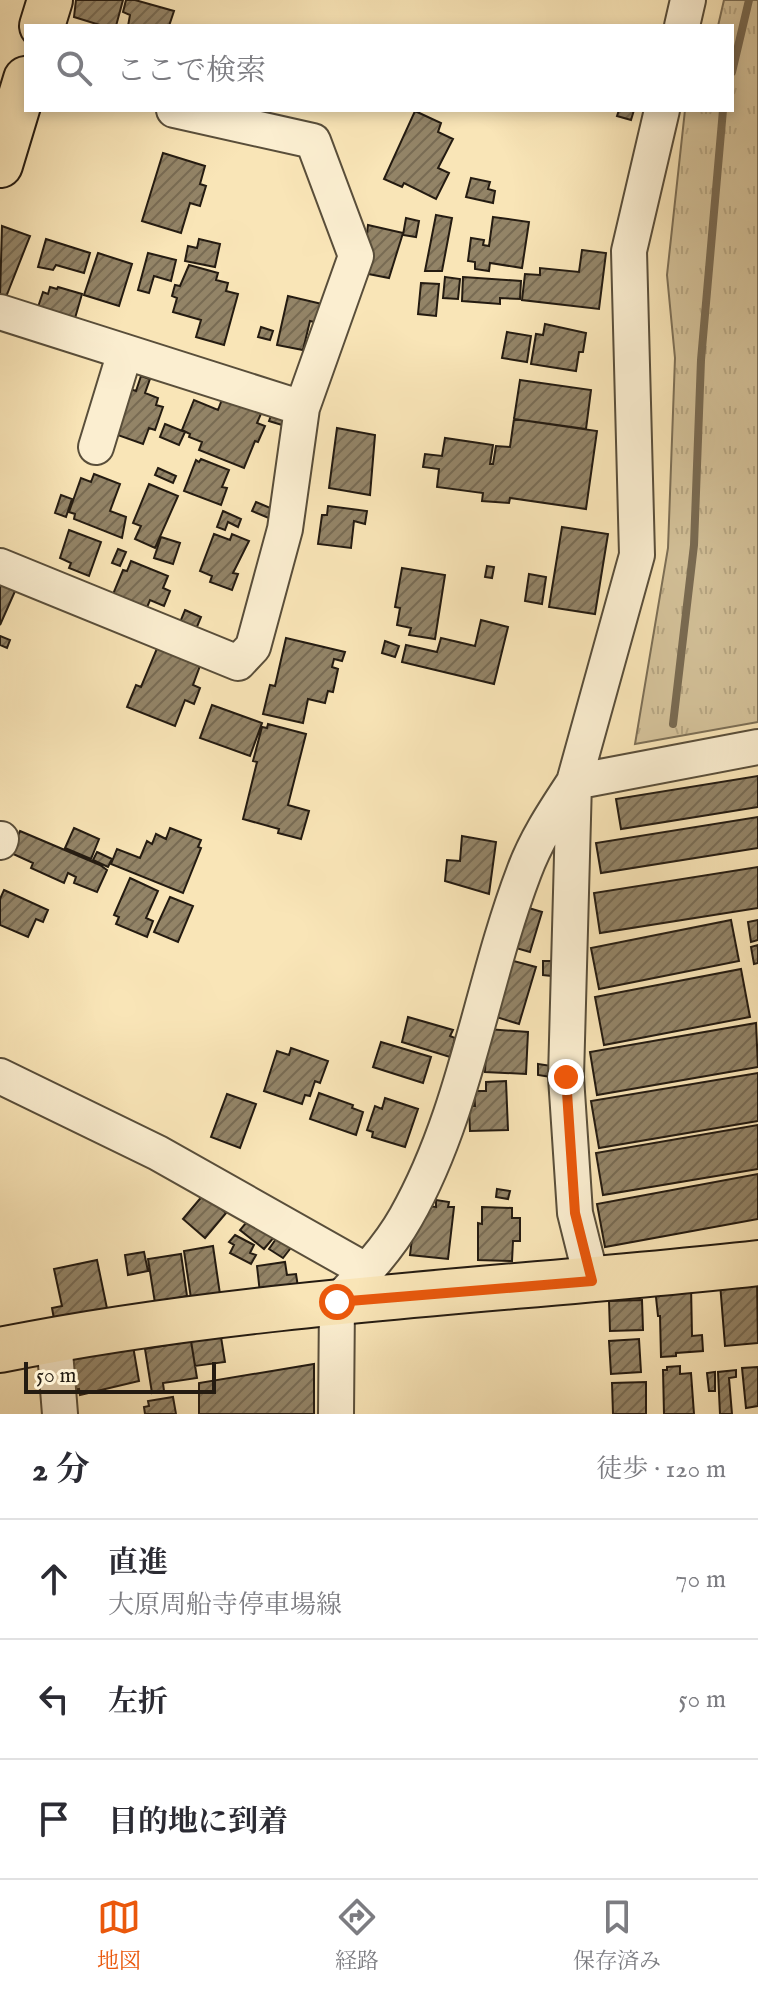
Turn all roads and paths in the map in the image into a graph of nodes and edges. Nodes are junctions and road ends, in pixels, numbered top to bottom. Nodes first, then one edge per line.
1 (50, 0) edge
2 (688, 0) edge
3 (43, 24) edge
4 (682, 24) edge
5 (24, 86) edge
6 (183, 112) edge
7 (662, 112) edge
8 (0, 165) edge
9 (0, 312) edge
10 (125, 352) junction
11 (302, 408) junction
12 (96, 447) dead end
13 (0, 566) edge
14 (758, 747) edge
15 (574, 782) junction
16 (0, 1076) edge
17 (758, 1263) edge
18 (367, 1271) junction
19 (592, 1281) junction
20 (337, 1302) junction
21 (54, 1339) junction
22 (0, 1350) edge
23 (60, 1414) edge
24 (336, 1414) edge

1 - 3 main road
2 - 4 street
5 - 8 main road
6 - 11 street
7 - 15 street
9 - 10 street
10 - 11 street
10 - 12 street
11 - 13 street
14 - 15 street
15 - 18 street
15 - 19 street
16 - 18 street
17 - 19 main road
18 - 20 street
19 - 20 main road
20 - 21 main road
20 - 24 street
21 - 22 main road
21 - 23 street

